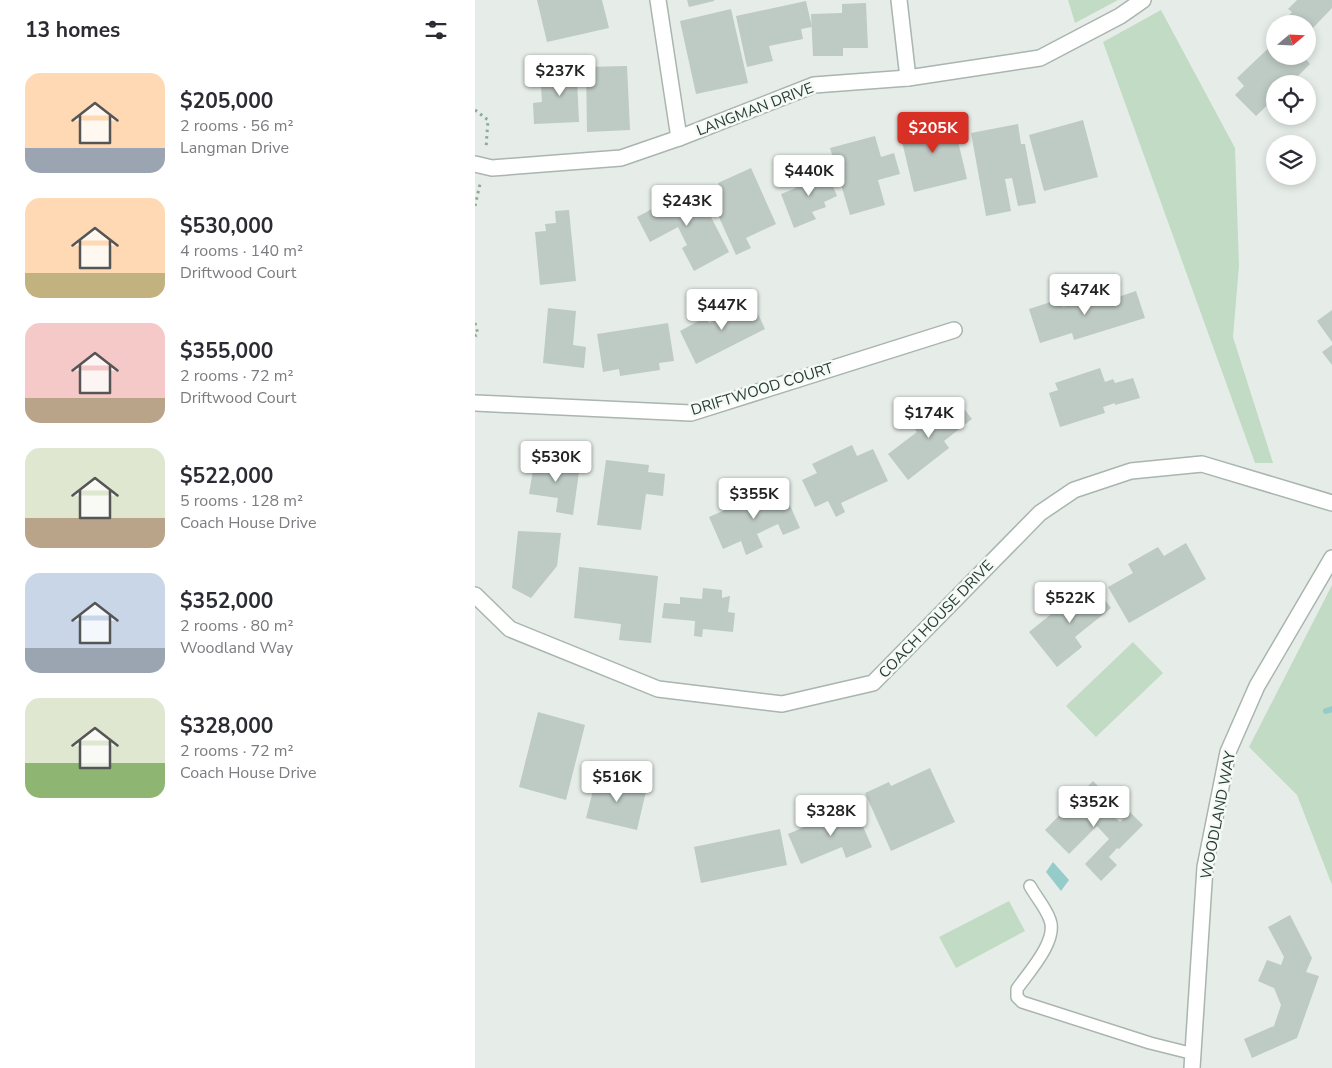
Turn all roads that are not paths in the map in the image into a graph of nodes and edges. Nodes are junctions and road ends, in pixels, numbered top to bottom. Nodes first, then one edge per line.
1 (658, 0) edge
2 (899, 0) edge
3 (1143, 0) edge
4 (908, 78) junction
5 (679, 138) junction
6 (480, 165) edge
7 (954, 330) dead end
8 (475, 403) edge
9 (1332, 503) edge
10 (1332, 558) edge
11 (475, 595) edge
12 (1030, 886) dead end
13 (1193, 1061) edge

1 - 5 street
2 - 4 street
3 - 4 street, LANGMAN DRIVE
4 - 5 street, LANGMAN DRIVE
5 - 6 street, LANGMAN DRIVE
7 - 8 street, DRIFTWOOD COURT
9 - 11 street, COACH HOUSE DRIVE
10 - 13 street, WOODLAND WAY
12 - 13 lane

